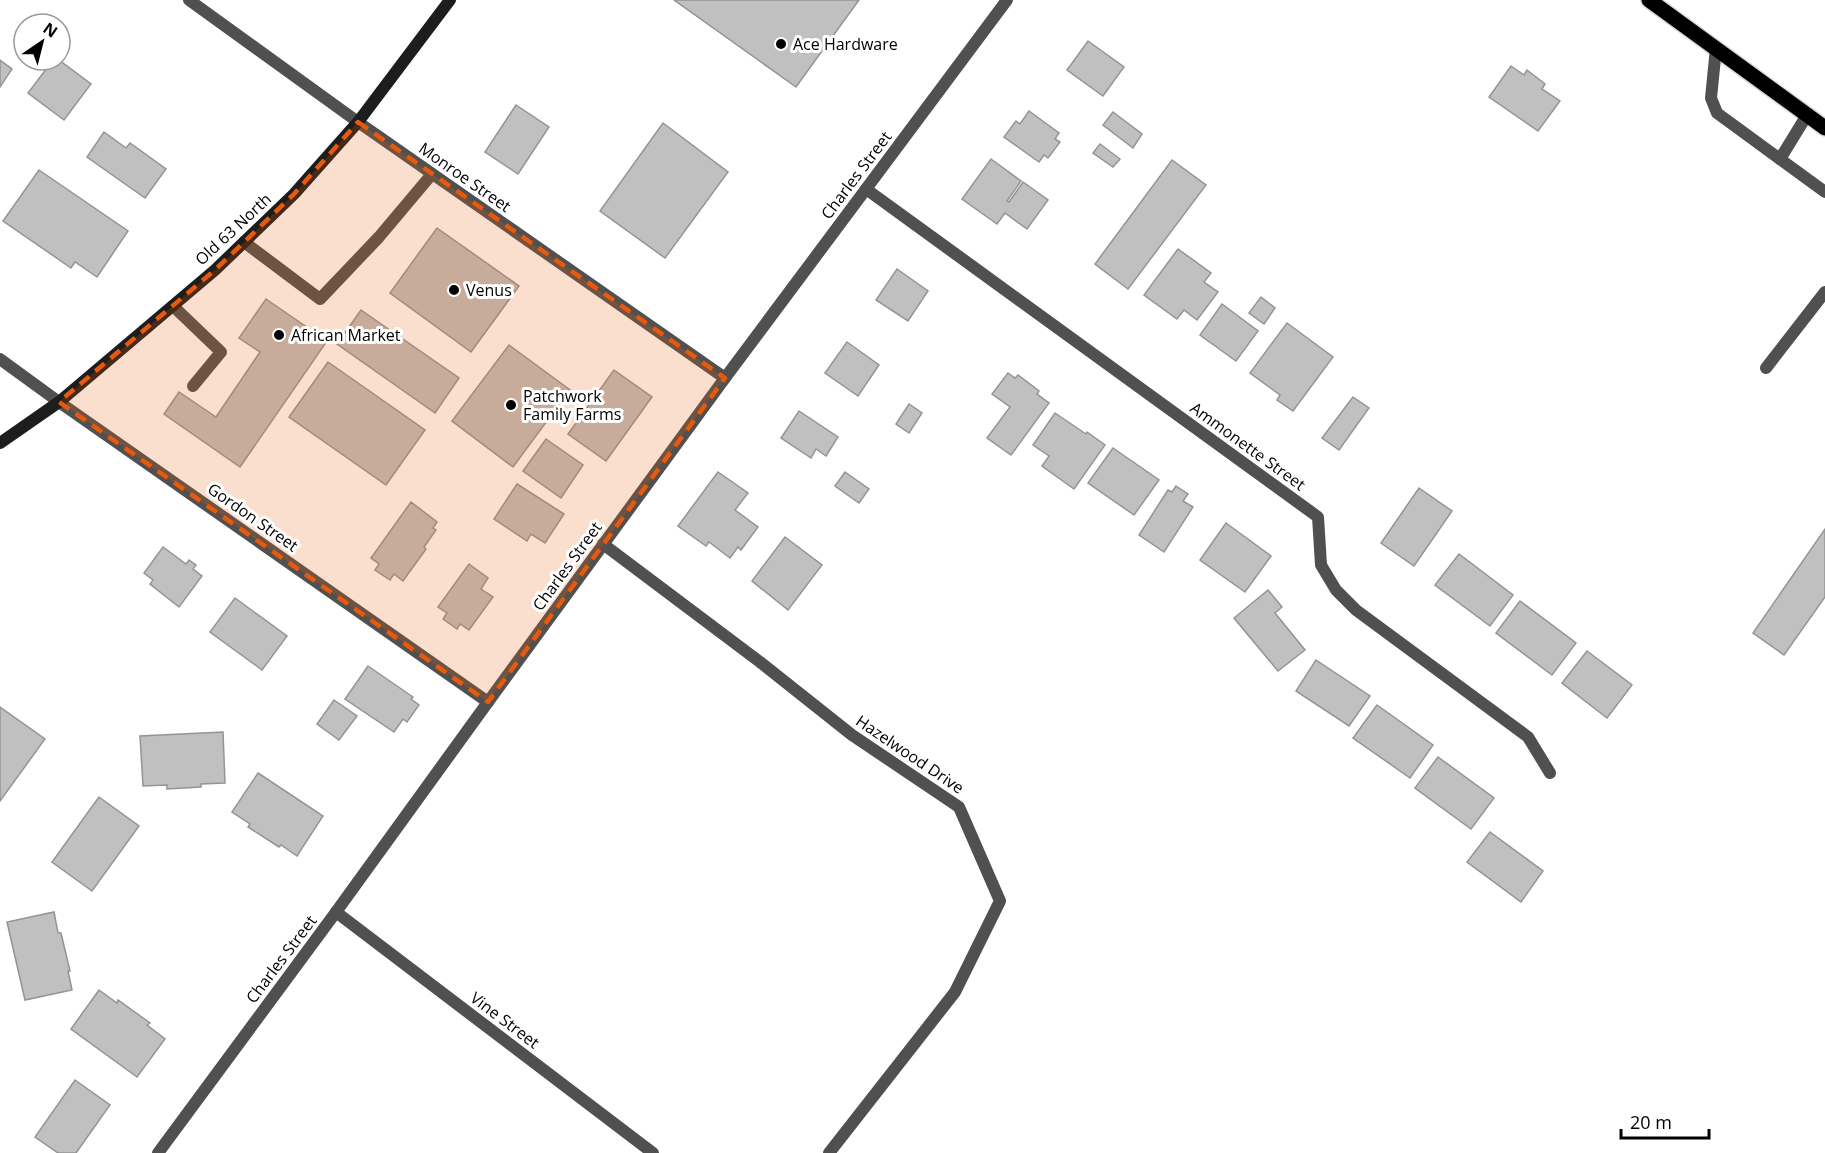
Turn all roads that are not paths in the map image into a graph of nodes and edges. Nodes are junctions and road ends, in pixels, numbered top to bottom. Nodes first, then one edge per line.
1 (189, 0) edge
2 (450, 0) edge
3 (1006, 0) edge
4 (1649, 0) edge
5 (1716, 48) junction
6 (1808, 115) junction
7 (358, 122) junction
8 (1825, 128) edge
9 (1780, 159) junction
10 (432, 174) junction
11 (866, 189) junction
12 (1825, 192) edge
13 (244, 242) junction
14 (1825, 292) edge
15 (173, 306) junction
16 (0, 359) edge
17 (1766, 368) dead end
18 (725, 378) junction
19 (193, 386) dead end
20 (59, 402) junction
21 (0, 443) edge
22 (603, 544) junction
23 (488, 702) junction
24 (1550, 772) dead end
25 (336, 912) junction
26 (158, 1153) edge
27 (653, 1153) edge
28 (829, 1153) edge

1 - 7 street, Monroe Street
2 - 7 main road, Old 63 North
3 - 11 street, Charles Street
4 - 5 main road
5 - 6 main road
5 - 9 street
6 - 8 main road
6 - 9 street
7 - 10 street, Monroe Street
7 - 13 main road, Old 63 North
9 - 12 street
10 - 13 street
10 - 18 street, Monroe Street
11 - 18 street, Charles Street
11 - 24 street, Ammonette Street
13 - 15 main road, Old 63 North
14 - 17 street
15 - 19 street
15 - 20 main road, Old 63 North
16 - 20 street, Gordon Street
18 - 22 street, Charles Street
20 - 21 main road, Old 63 North
20 - 23 street, Gordon Street
22 - 23 street, Charles Street
22 - 28 street, Hazelwood Drive
23 - 25 street, Charles Street
25 - 26 street, Charles Street
25 - 27 street, Vine Street

